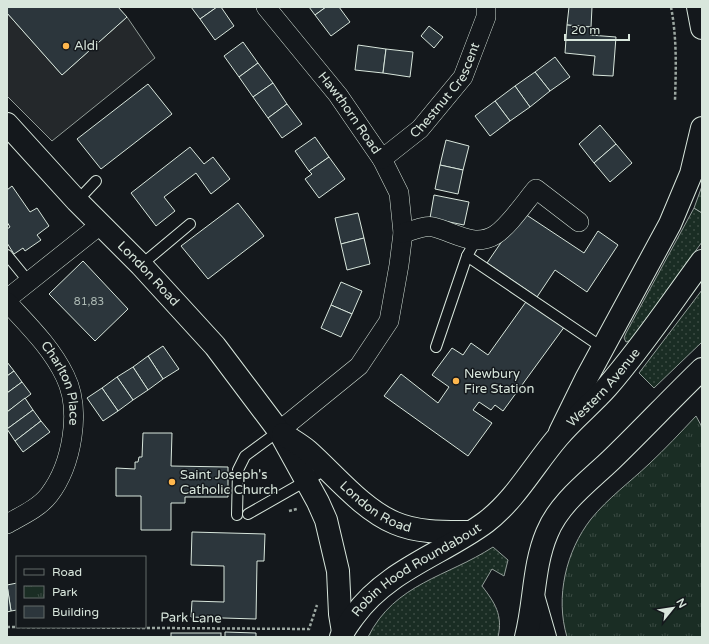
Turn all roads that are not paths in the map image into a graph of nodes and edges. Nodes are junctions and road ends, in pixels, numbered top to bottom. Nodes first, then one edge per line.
1 (266, 7) edge
2 (486, 7) edge
3 (698, 7) edge
4 (702, 28) edge
5 (7, 124) edge
6 (702, 128) edge
7 (382, 159) junction
8 (96, 181) dead end
9 (77, 201) junction
10 (579, 222) dead end
11 (100, 224) junction
12 (190, 224) dead end
13 (403, 233) junction
14 (472, 248) junction
15 (7, 254) edge
16 (702, 261) edge
17 (141, 265) junction
18 (29, 282) junction
19 (7, 301) edge
20 (436, 347) dead end
21 (603, 348) junction
22 (702, 369) edge
23 (279, 431) junction
24 (558, 436) junction
25 (326, 469) junction
26 (306, 481) junction
27 (500, 510) joint
28 (248, 514) dead end
29 (236, 515) dead end
30 (7, 524) edge
31 (470, 532) junction
32 (534, 599) junction
33 (342, 634) edge
34 (526, 637) edge
35 (545, 637) edge

1 - 7 street, Hawthorn Road
2 - 7 street, Chestnut Crescent
3 - 4 main road
5 - 9 main road, London Road
6 - 21 main road
7 - 13 street, Hawthorn Road
8 - 9 lane
9 - 11 main road, London Road
10 - 14 street
11 - 17 main road, London Road
11 - 18 street
12 - 17 lane
13 - 14 street
13 - 23 street, Hawthorn Road
14 - 20 lane
14 - 21 lane
15 - 18 lane
16 - 24 main road, Western Avenue
17 - 23 main road, London Road
18 - 19 street
19 - 30 street, Charlton Place
21 - 24 main road
22 - 32 main road
23 - 25 main road, London Road
23 - 26 main road, London Road
23 - 29 lane
24 - 27 main road, Western Avenue
25 - 26 lane
25 - 31 main road, London Road
26 - 28 lane
26 - 33 main road, London Road
27 - 31 main road, Robin Hood Roundabout
31 - 33 main road, Robin Hood Roundabout
32 - 34 main road
32 - 35 main road

